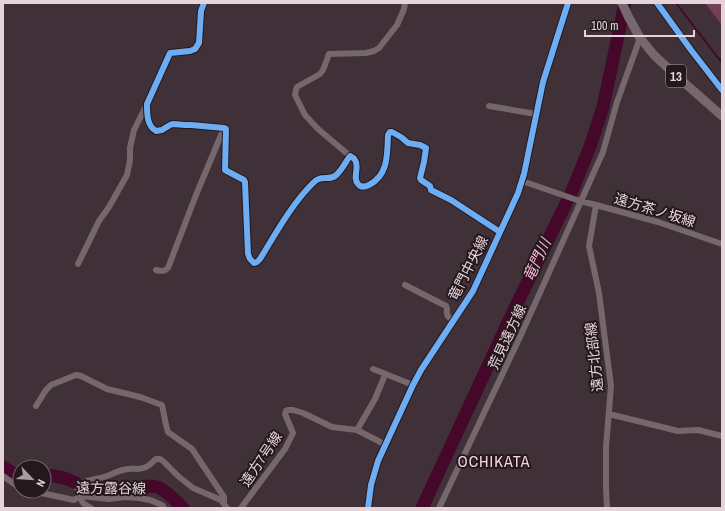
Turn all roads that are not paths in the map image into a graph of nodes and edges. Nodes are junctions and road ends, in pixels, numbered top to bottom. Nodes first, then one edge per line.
1 (204, 3) edge
2 (405, 3) edge
3 (568, 3) edge
4 (622, 3) edge
5 (638, 34) junction
6 (147, 104) junction
7 (490, 106) dead end
8 (536, 114) junction
9 (722, 116) edge
10 (224, 128) junction
11 (350, 156) junction
12 (522, 181) junction
13 (580, 201) junction
14 (596, 205) junction
15 (500, 232) junction
16 (722, 244) edge
17 (78, 264) dead end
18 (156, 270) dead end
19 (405, 285) dead end
20 (454, 321) junction
21 (373, 369) dead end
22 (385, 375) junction
23 (413, 385) junction
24 (36, 406) dead end
25 (609, 414) junction
26 (357, 430) junction
27 (722, 436) edge
28 (386, 445) junction
29 (3, 476) edge
30 (12, 482) edge
31 (52, 495) edge
32 (80, 496) junction
33 (225, 506) edge
34 (91, 508) edge
35 (164, 508) edge
36 (241, 508) edge
37 (368, 508) edge
38 (439, 508) edge
39 (607, 508) edge

1 - 6 street
2 - 11 street
3 - 8 street, 竜門中央線
4 - 5 main road, 13
5 - 9 main road, 13
5 - 13 street, 荒見遠方線
6 - 10 street
6 - 17 street
7 - 8 street
8 - 12 street, 竜門中央線
10 - 11 street
10 - 18 street
11 - 15 street
12 - 13 street, 遠方茶ノ坂線
12 - 15 street, 竜門中央線
13 - 14 street, 遠方茶ノ坂線
13 - 38 street, 荒見遠方線
14 - 16 street, 遠方茶ノ坂線
14 - 25 street, 遠方北部線
15 - 20 street, 竜門中央線
19 - 20 street
20 - 23 street, 竜門中央線
21 - 22 street
22 - 23 street
22 - 26 street
23 - 28 street, 竜門中央線
24 - 33 street, 遠方7号線
25 - 27 street
25 - 39 street, 遠方北部線
26 - 28 street, 遠方7号線
26 - 36 street, 遠方7号線
28 - 37 street, 竜門中央線
29 - 30 street
31 - 32 street, 遠方露谷線
32 - 33 street
32 - 34 street
32 - 35 street, 遠方露谷線

